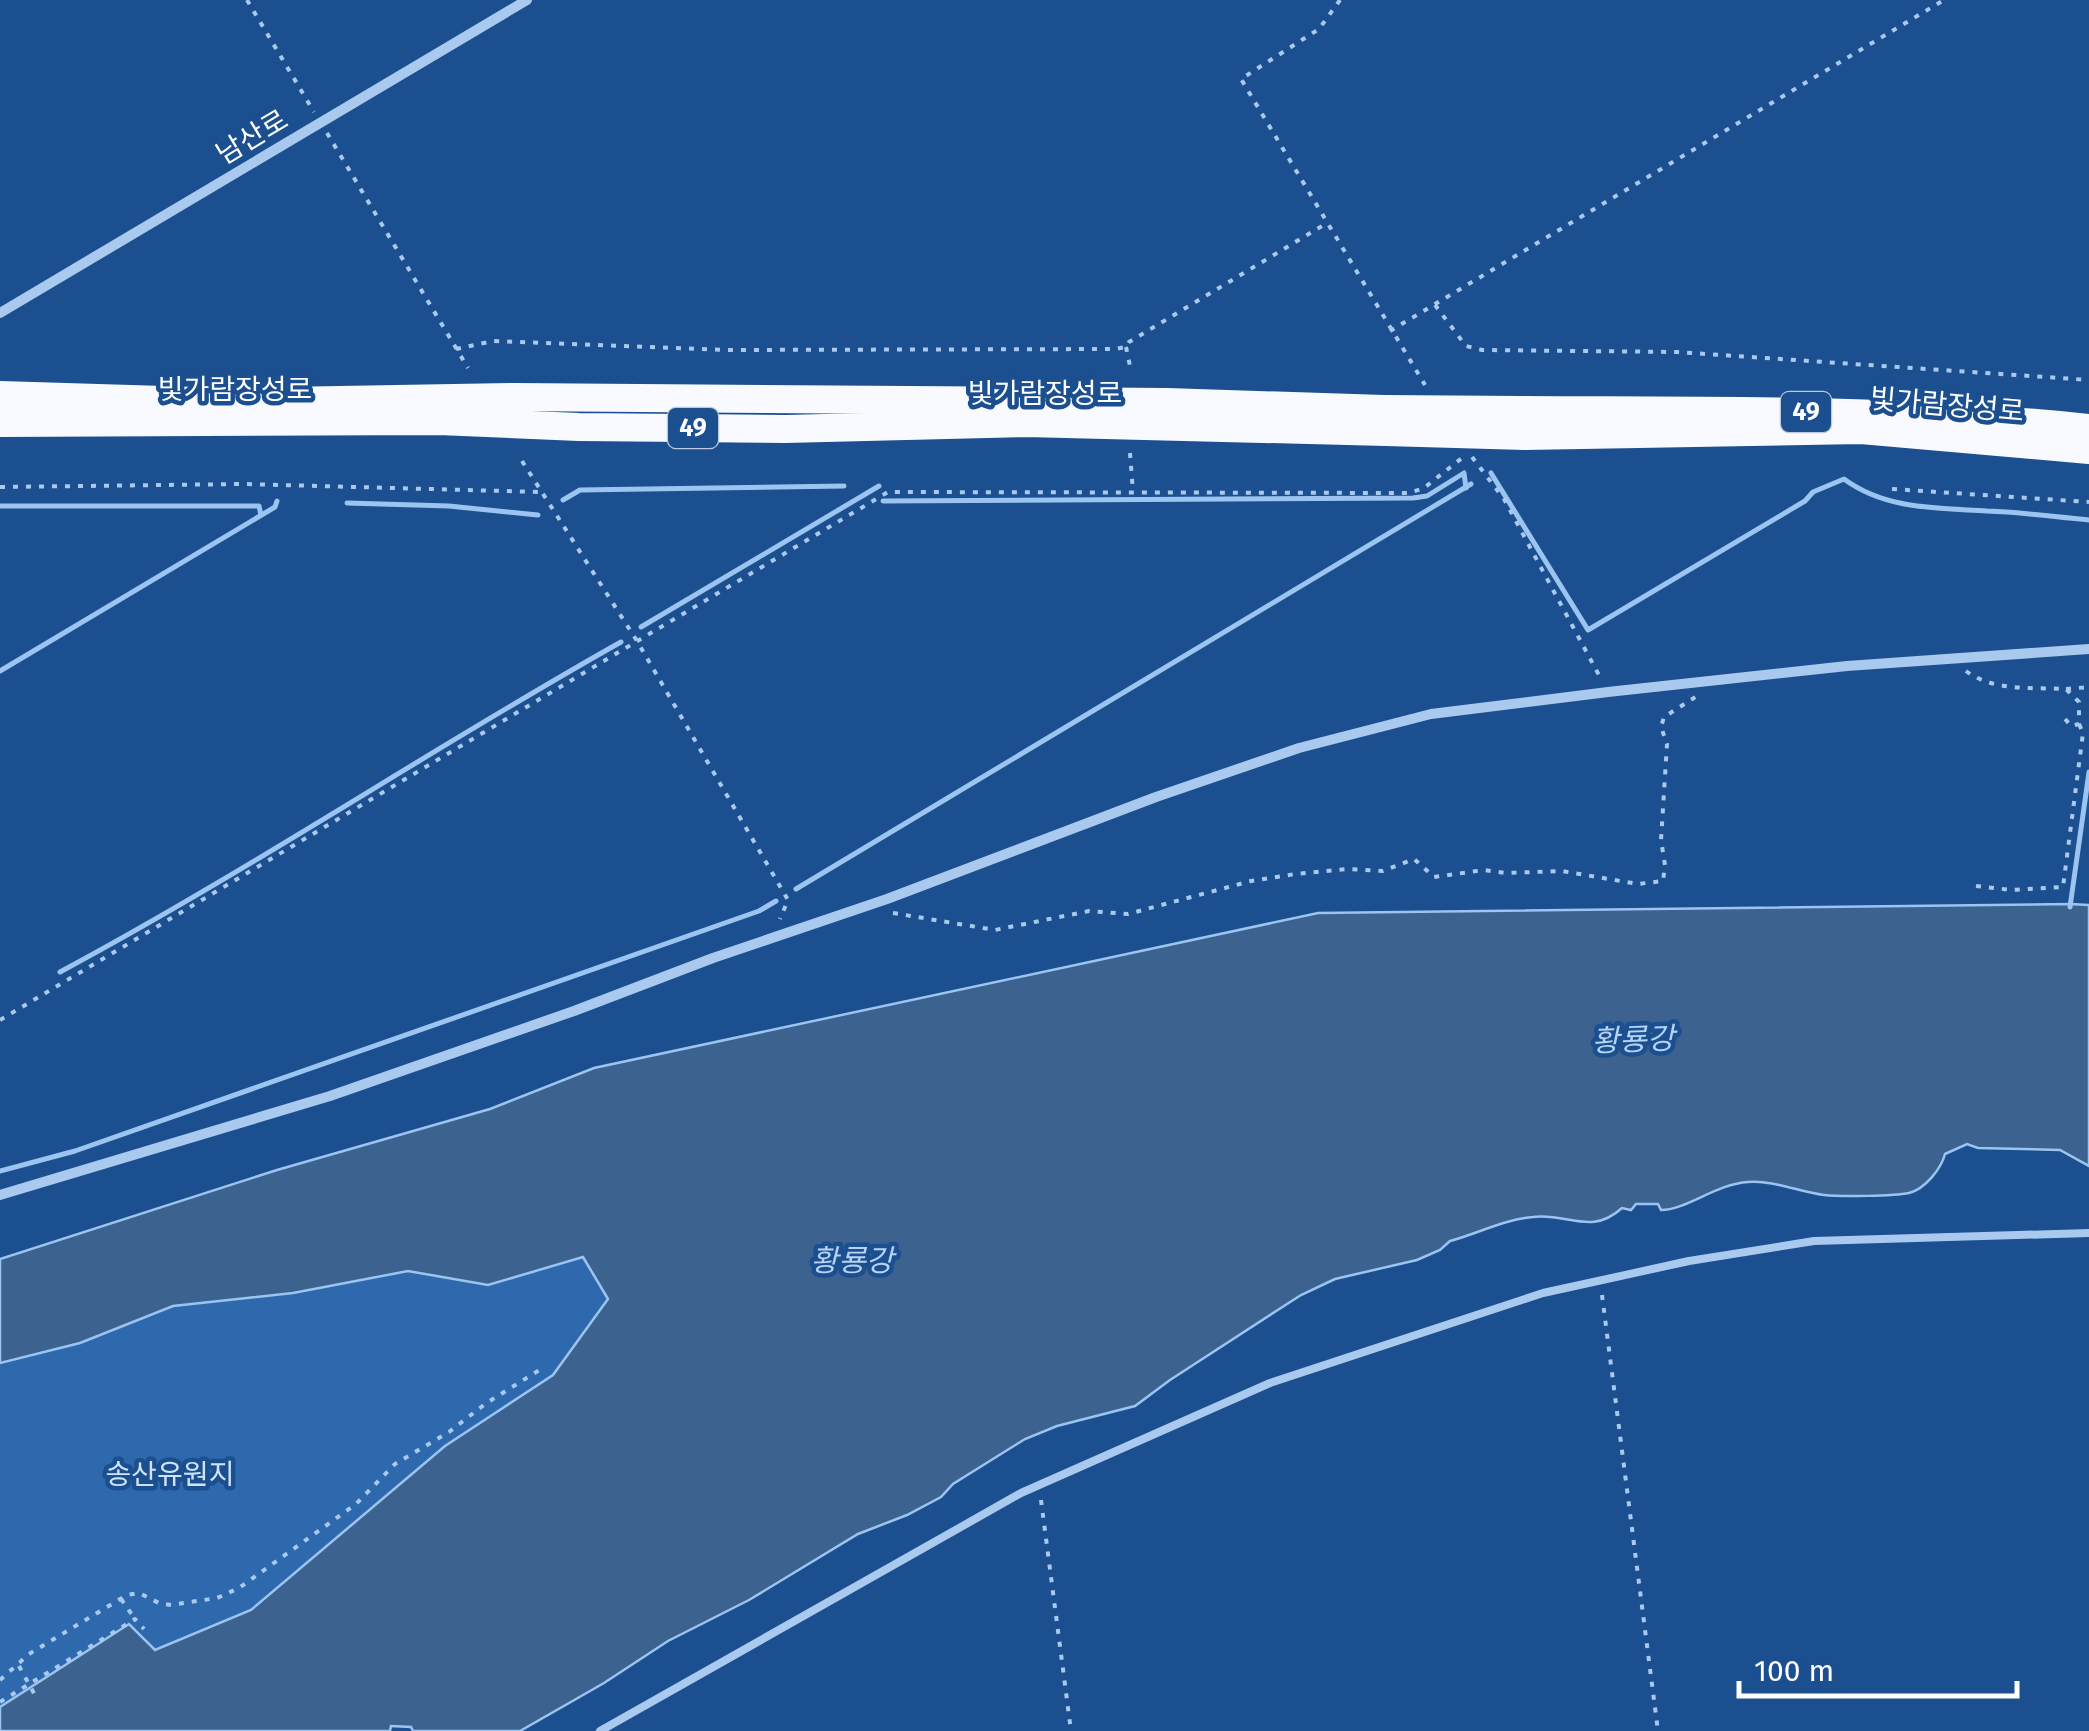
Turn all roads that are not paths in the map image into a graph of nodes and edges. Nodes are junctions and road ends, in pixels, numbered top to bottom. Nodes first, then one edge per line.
1 (528, 0) edge
2 (0, 313) edge
3 (0, 395) edge
4 (1385, 420) junction
5 (0, 423) edge
6 (1523, 423) junction
7 (2089, 428) edge
8 (2089, 450) edge
9 (2089, 649) edge
10 (0, 1195) edge
11 (2089, 1233) edge
12 (600, 1731) edge

1 - 2 street, 남산로
3 - 4 highway, 빛가람장성로 / 49
4 - 5 highway, 빛가람장성로 / 49
4 - 6 highway, 빛가람장성로 / 49, bridge
6 - 7 highway, 빛가람장성로 / 49
6 - 8 highway, 빛가람장성로 / 49
9 - 10 street
11 - 12 lane

